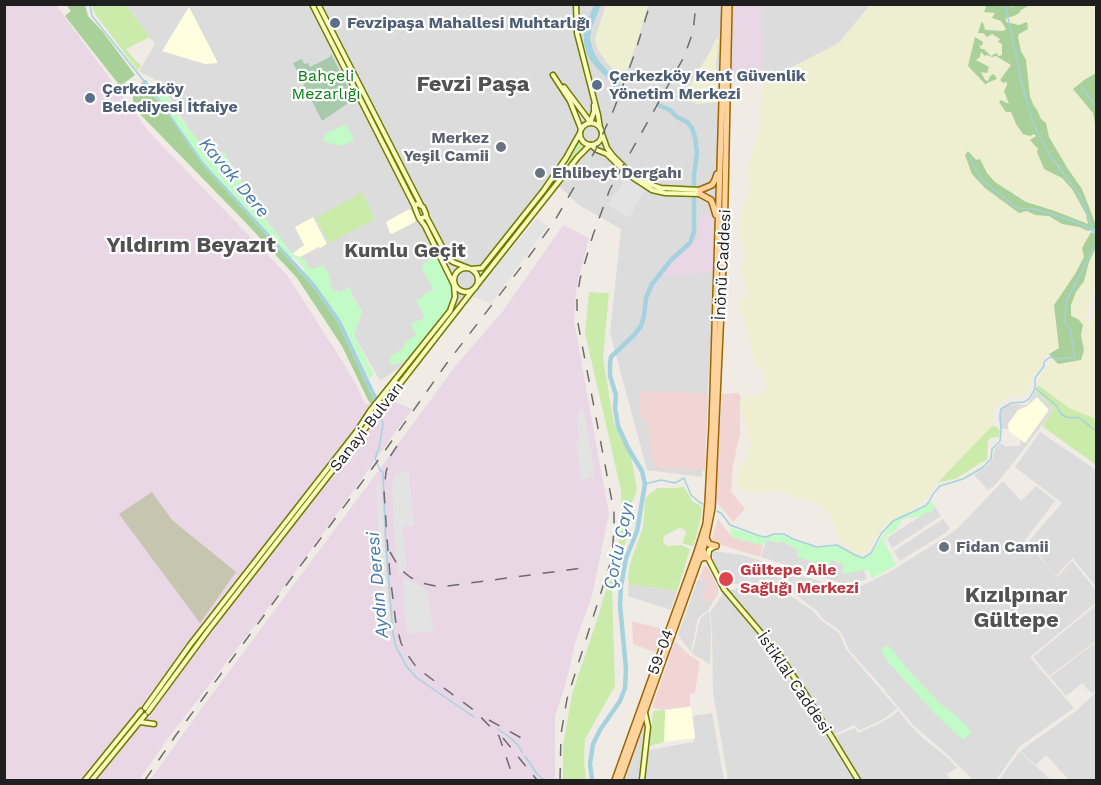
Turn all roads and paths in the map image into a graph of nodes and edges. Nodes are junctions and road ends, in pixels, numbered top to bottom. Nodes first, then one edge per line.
1 (312, 4) edge
2 (318, 4) edge
3 (576, 4) edge
4 (727, 4) edge
5 (330, 34) junction
6 (336, 39) junction
7 (331, 41) junction
8 (591, 89) junction
9 (590, 123) junction
10 (600, 128) junction
11 (580, 131) junction
12 (602, 134) junction
13 (590, 145) junction
14 (719, 161) junction
15 (685, 192) junction
16 (700, 192) junction
17 (718, 193) junction
18 (726, 193) junction
19 (421, 206) junction
20 (415, 207) junction
21 (426, 216) junction
22 (419, 218) junction
23 (718, 221) junction
24 (471, 269) junction
25 (454, 285) junction
26 (475, 288) junction
27 (373, 408) junction
28 (378, 413) junction
29 (368, 414) junction
30 (373, 418) junction
31 (710, 505) junction
32 (704, 540) junction
33 (716, 546) joint
34 (703, 550) junction
35 (708, 558) junction
36 (699, 560) junction
37 (645, 710) junction
38 (145, 712) junction
39 (140, 722) junction
40 (154, 724) dead end
41 (85, 780) edge
42 (92, 780) edge
43 (618, 780) edge
44 (642, 780) edge
45 (858, 780) edge

1 - 5 main road
2 - 5 main road
3 - 8 main road
4 - 14 main road, İnönü Caddesi / 59-04
4 - 18 main road, İnönü Caddesi / 59-04
5 - 6 main road
5 - 7 main road
6 - 7 main road
6 - 19 main road
7 - 20 main road
8 - 9 main road
8 - 10 main road
9 - 10 main road
9 - 11 main road
9 - 11 main road
10 - 12 main road
11 - 13 main road
11 - 24 main road
12 - 13 main road
12 - 15 main road
13 - 15 main road
13 - 26 main road, Sanayi Bulvarı
14 - 16 main road
14 - 17 main road, İnönü Caddesi / 59-04
15 - 16 main road
16 - 17 main road
16 - 23 main road
17 - 18 main road
17 - 23 main road, İnönü Caddesi / 59-04
18 - 31 main road, İnönü Caddesi / 59-04
19 - 20 main road
19 - 21 main road
20 - 22 main road
21 - 22 main road
21 - 24 main road
22 - 25 main road
23 - 31 main road, İnönü Caddesi / 59-04
24 - 25 main road
24 - 26 main road
25 - 26 main road
25 - 27 main road, Sanayi Bulvarı
26 - 28 main road, Sanayi Bulvarı
27 - 28 main road
27 - 29 main road, Sanayi Bulvarı
28 - 30 main road, Sanayi Bulvarı
29 - 30 main road
29 - 38 main road, Sanayi Bulvarı
30 - 38 main road, Sanayi Bulvarı
31 - 32 main road, İnönü Caddesi / 59-04
32 - 33 main road
32 - 34 main road, 59-04
32 - 43 main road, 59-04 / 59-04
33 - 35 main road
34 - 35 main road
34 - 36 main road, 59-04
35 - 36 main road
35 - 45 main road, İstiklal Caddesi
36 - 37 main road, 59-04
37 - 43 main road, 59-04
37 - 44 main road
38 - 39 main road, Sanayi Bulvarı
38 - 41 main road, Sanayi Bulvarı
39 - 40 main road
39 - 42 main road, Sanayi Bulvarı

